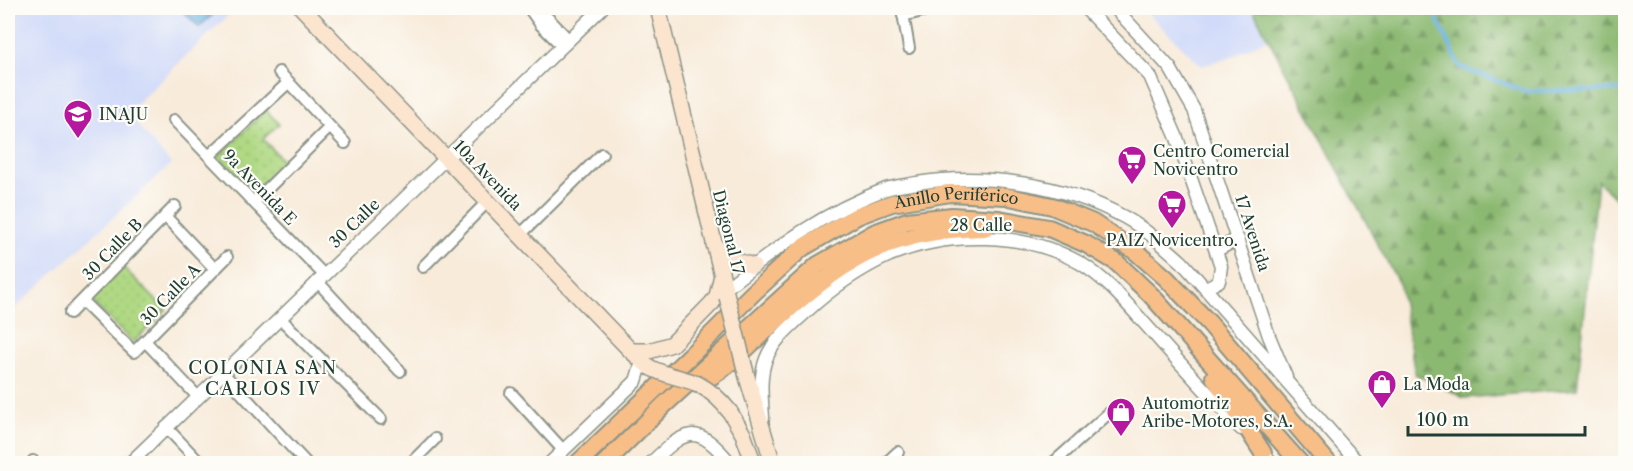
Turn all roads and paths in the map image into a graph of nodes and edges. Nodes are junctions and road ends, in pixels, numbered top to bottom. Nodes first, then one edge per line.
1 (302, 8) edge
2 (530, 8) edge
3 (602, 8) edge
4 (658, 8) edge
5 (934, 8) edge
6 (1085, 8) edge
7 (1115, 8) edge
8 (902, 12) edge
9 (566, 43) junction
10 (909, 48) dead end
11 (279, 72) dead end
12 (289, 82) junction
13 (174, 120) dead end
14 (330, 127) junction
15 (345, 143) dead end
16 (602, 154) dead end
17 (209, 156) junction
18 (446, 157) junction
19 (488, 201) junction
20 (254, 202) junction
21 (175, 206) dead end
22 (165, 216) junction
23 (1049, 228) junction
24 (521, 234) junction
25 (1238, 239) junction
26 (714, 245) junction
27 (1216, 250) junction
28 (227, 257) dead end
29 (753, 266) junction
30 (423, 267) dead end
31 (215, 269) junction
32 (320, 278) junction
33 (724, 288) junction
34 (1206, 288) junction
35 (82, 301) junction
36 (70, 313) dead end
37 (280, 318) junction
38 (1184, 331) junction
39 (145, 341) junction
40 (641, 360) junction
41 (400, 370) dead end
42 (223, 373) junction
43 (697, 384) junction
44 (1290, 386) junction
45 (511, 393) dead end
46 (198, 397) junction
47 (1109, 413) dead end
48 (381, 420) dead end
49 (166, 427) junction
50 (765, 434) junction
51 (435, 439) dead end
52 (563, 450) junction
53 (898, 452) dead end
54 (1268, 458) edge
55 (129, 464) edge
56 (201, 464) edge
57 (308, 464) edge
58 (410, 464) edge
59 (549, 464) edge
60 (577, 464) edge
61 (604, 464) edge
62 (650, 464) edge
63 (732, 464) edge
64 (754, 464) edge
65 (773, 464) edge
66 (885, 464) edge
67 (1053, 464) edge
68 (1301, 464) edge
69 (1329, 464) edge
70 (1359, 464) edge

1 - 18 main road, 10a Avenida
2 - 9 street
3 - 9 street, 30 Calle
4 - 26 main road, Diagonal 17
5 - 8 street
6 - 27 street
7 - 25 street, 17 Avenida
8 - 10 street
9 - 18 street, 30 Calle
11 - 12 street
12 - 14 street
12 - 17 street
13 - 17 street, 9a Avenida E
14 - 15 street
14 - 20 street
16 - 24 street
17 - 20 street, 9a Avenida E
18 - 19 main road, 10a Avenida
18 - 32 street, 30 Calle
19 - 24 main road, 10a Avenida
19 - 30 street
20 - 32 street, 9a Avenida E
21 - 22 street, 30 Calle B
22 - 31 street
22 - 35 street, 30 Calle B
23 - 38 highway, Anillo Periférico
23 - 43 highway
23 - 61 highway, Anillo Periférico
24 - 40 main road, 10a Avenida
25 - 27 street
25 - 44 street, 17 Avenida
26 - 29 main road
26 - 33 main road, Diagonal 17
27 - 34 street
28 - 31 street, 30 Calle A
29 - 33 street, Anillo Periférico
29 - 34 street, Anillo Periférico
31 - 39 street, 30 Calle A
32 - 37 street, 30 Calle
32 - 41 street, 9a Avenida E
33 - 40 main road
33 - 50 main road, Diagonal 17, bridge
34 - 44 street, Anillo Periférico
35 - 36 street, 30 Calle B
35 - 39 street, 30 Calle A
37 - 42 street, 30 Calle
37 - 48 street
38 - 54 highway
38 - 68 highway, Anillo Periférico
39 - 46 street
40 - 43 main road, bridge
40 - 52 street
42 - 46 street, 30 Calle
42 - 57 street
43 - 64 main road, bridge
44 - 70 street, Anillo Periférico
45 - 52 street
46 - 49 street, 30 Calle
47 - 67 street
49 - 55 street, 30 Calle
49 - 56 street
50 - 54 street, 28 Calle
50 - 65 main road, Diagonal 17
51 - 58 street
52 - 59 street
53 - 66 street
60 - 69 highway, Anillo Periférico
62 - 63 street

